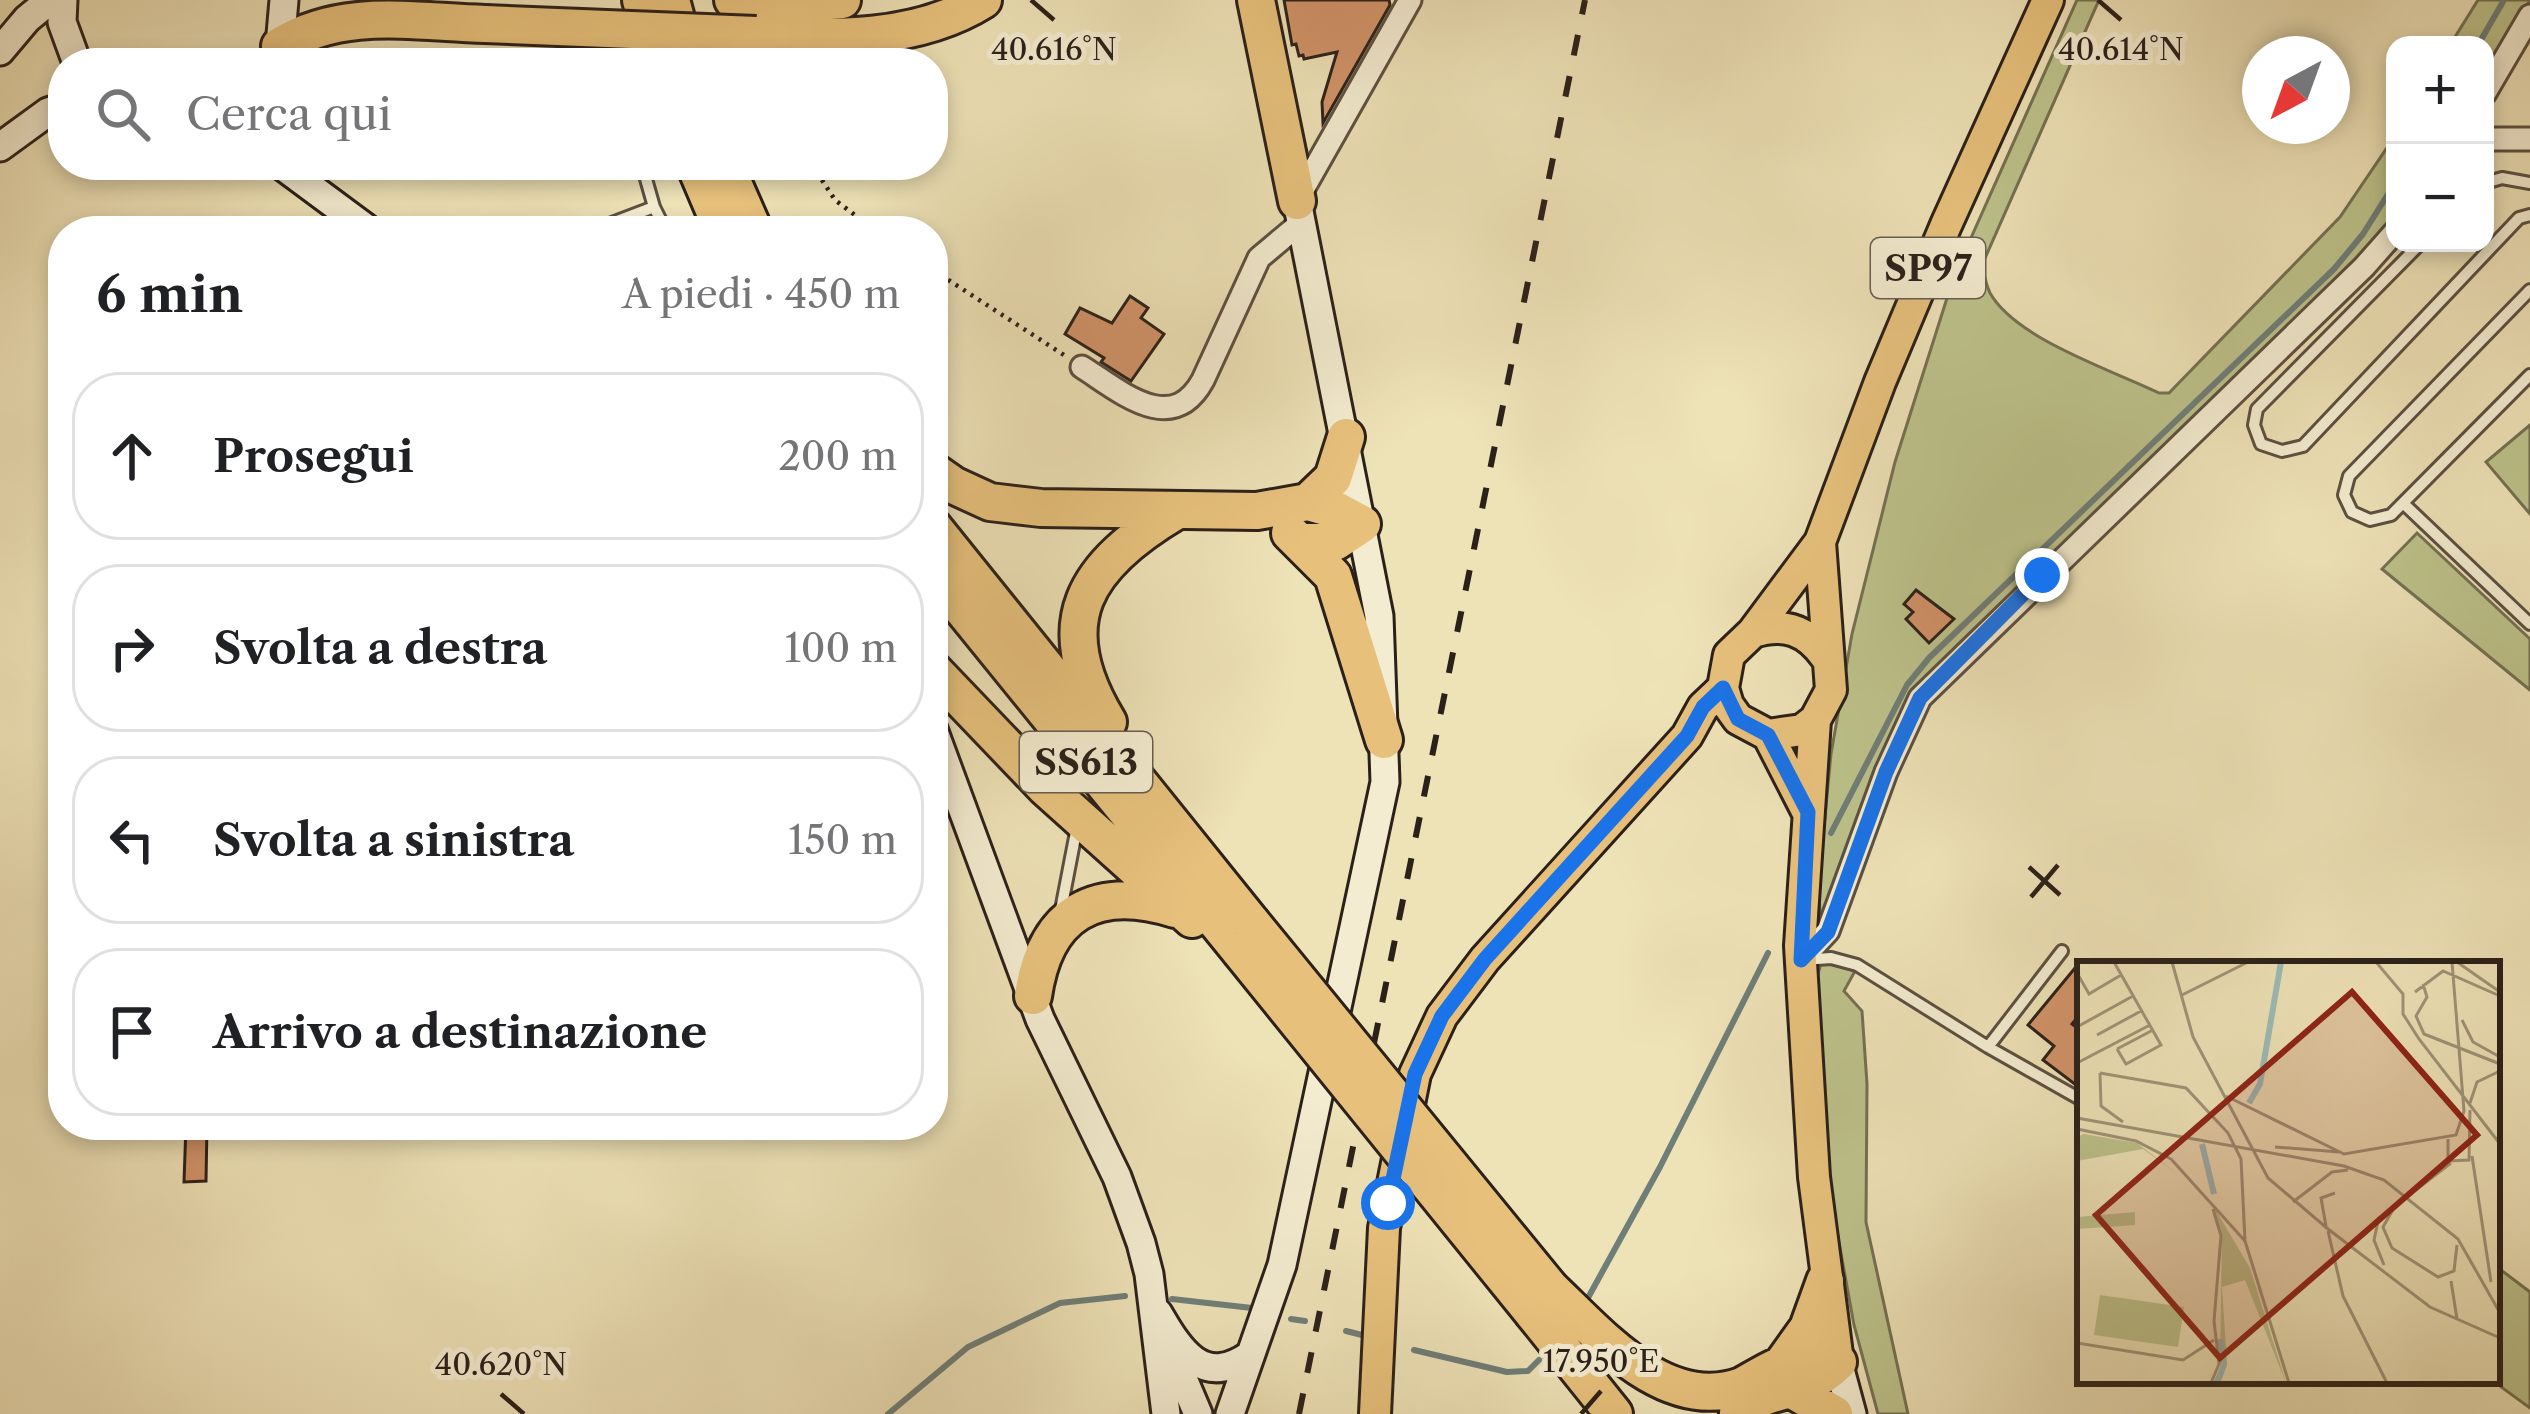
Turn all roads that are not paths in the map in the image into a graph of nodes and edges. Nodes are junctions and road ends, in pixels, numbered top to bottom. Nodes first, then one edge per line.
1 (50, 0) edge
2 (63, 0) edge
3 (284, 0) edge
4 (628, 0) edge
5 (641, 0) edge
6 (671, 0) edge
7 (733, 0) edge
8 (842, 0) edge
9 (983, 0) edge
10 (1256, 0) edge
11 (1409, 0) edge
12 (2048, 0) edge
13 (2530, 16) edge
14 (760, 18) edge
15 (72, 48) edge
16 (276, 48) edge
17 (284, 48) edge
18 (639, 48) edge
19 (654, 48) edge
20 (684, 48) edge
21 (0, 51) edge
22 (2494, 78) edge
23 (48, 112) edge
24 (2494, 139) edge
25 (2530, 139) edge
26 (0, 147) edge
27 (301, 180) edge
28 (646, 180) edge
29 (701, 180) edge
30 (732, 180) edge
31 (2494, 180) edge
32 (2530, 183) edge
33 (654, 207) junction
34 (1300, 211) junction
35 (2530, 215) edge
36 (350, 216) edge
37 (630, 216) edge
38 (659, 216) edge
39 (717, 216) edge
40 (747, 216) edge
41 (2386, 242) edge
42 (2494, 244) edge
43 (2412, 252) edge
44 (2487, 252) edge
45 (2530, 290) edge
46 (1082, 367) road end
47 (2530, 375) edge
48 (1346, 437) junction
49 (948, 482) edge
50 (1308, 502) junction
51 (2403, 503) junction
52 (1176, 511) junction
53 (1257, 511) junction
54 (1362, 524) junction
55 (1303, 542) junction
56 (1820, 542) junction
57 (948, 546) edge
58 (948, 591) edge
59 (948, 600) edge
60 (2530, 624) edge
61 (1753, 632) junction
62 (982, 635) junction
63 (1826, 656) junction
64 (948, 685) edge
65 (1723, 688) junction
66 (1816, 720) junction
67 (1768, 735) junction
68 (1384, 740) junction
69 (948, 769) edge
70 (1808, 812) junction
71 (1162, 813) junction
72 (1079, 818) junction
73 (1181, 911) junction
74 (1058, 926) junction
75 (1245, 937) junction
76 (2062, 951) dead end
77 (1801, 960) junction
78 (1033, 996) junction
79 (1988, 1047) junction
80 (2077, 1097) edge
81 (1825, 1281) junction
82 (1542, 1300) junction
83 (1154, 1306) junction
84 (1379, 1310) junction
85 (1250, 1355) junction
86 (1838, 1362) junction
87 (1788, 1377) junction
88 (1166, 1414) edge
89 (1198, 1414) edge
90 (1230, 1414) edge
91 (1375, 1414) edge
92 (1385, 1414) edge
93 (1614, 1414) edge
94 (1652, 1414) edge
95 (1736, 1414) edge
96 (1834, 1414) edge
97 (1852, 1414) edge

1 - 21 main road
2 - 15 main road
3 - 16 main road
4 - 18 lane
5 - 19 highway
6 - 20 highway
7 - 14 highway
8 - 14 highway
9 - 14 highway
10 - 34 highway
11 - 34 street
12 - 56 main road, SP97
13 - 22 street
14 - 17 highway, bridge
23 - 26 main road
24 - 25 street
27 - 36 main road
28 - 33 lane
29 - 39 highway
30 - 40 highway
31 - 32 lane
33 - 37 lane
33 - 38 lane
34 - 46 street
34 - 48 main road
35 - 42 lane
41 - 77 street
43 - 44 lane
45 - 51 lane
47 - 51 lane
48 - 50 highway
48 - 54 main road
49 - 52 highway
50 - 53 highway
50 - 54 highway
51 - 60 lane
52 - 53 highway
52 - 71 highway
53 - 55 highway
54 - 55 highway
54 - 68 main road
55 - 68 highway
56 - 61 main road, SP97
56 - 63 main road, SP97
57 - 71 highway, SS613
58 - 62 highway, SS613
59 - 62 lane
61 - 63 main road
61 - 65 main road
62 - 75 highway, SS613
63 - 66 main road
64 - 72 highway
65 - 67 main road
65 - 84 main road
66 - 67 main road
66 - 70 main road
67 - 70 main road
68 - 85 main road
69 - 78 main road
70 - 77 main road
71 - 75 highway, SS613
72 - 73 highway
72 - 74 lane
73 - 74 highway
73 - 75 highway
74 - 78 highway
75 - 82 highway, bridge
76 - 79 lane
77 - 79 lane
77 - 81 main road
78 - 83 main road
79 - 80 lane
81 - 86 main road
81 - 87 highway
82 - 87 highway
82 - 93 highway
82 - 94 highway
83 - 85 main road
83 - 88 main road
83 - 89 main road
84 - 91 main road
84 - 92 main road
85 - 90 main road
86 - 87 highway
86 - 97 main road
87 - 95 highway
87 - 96 highway

